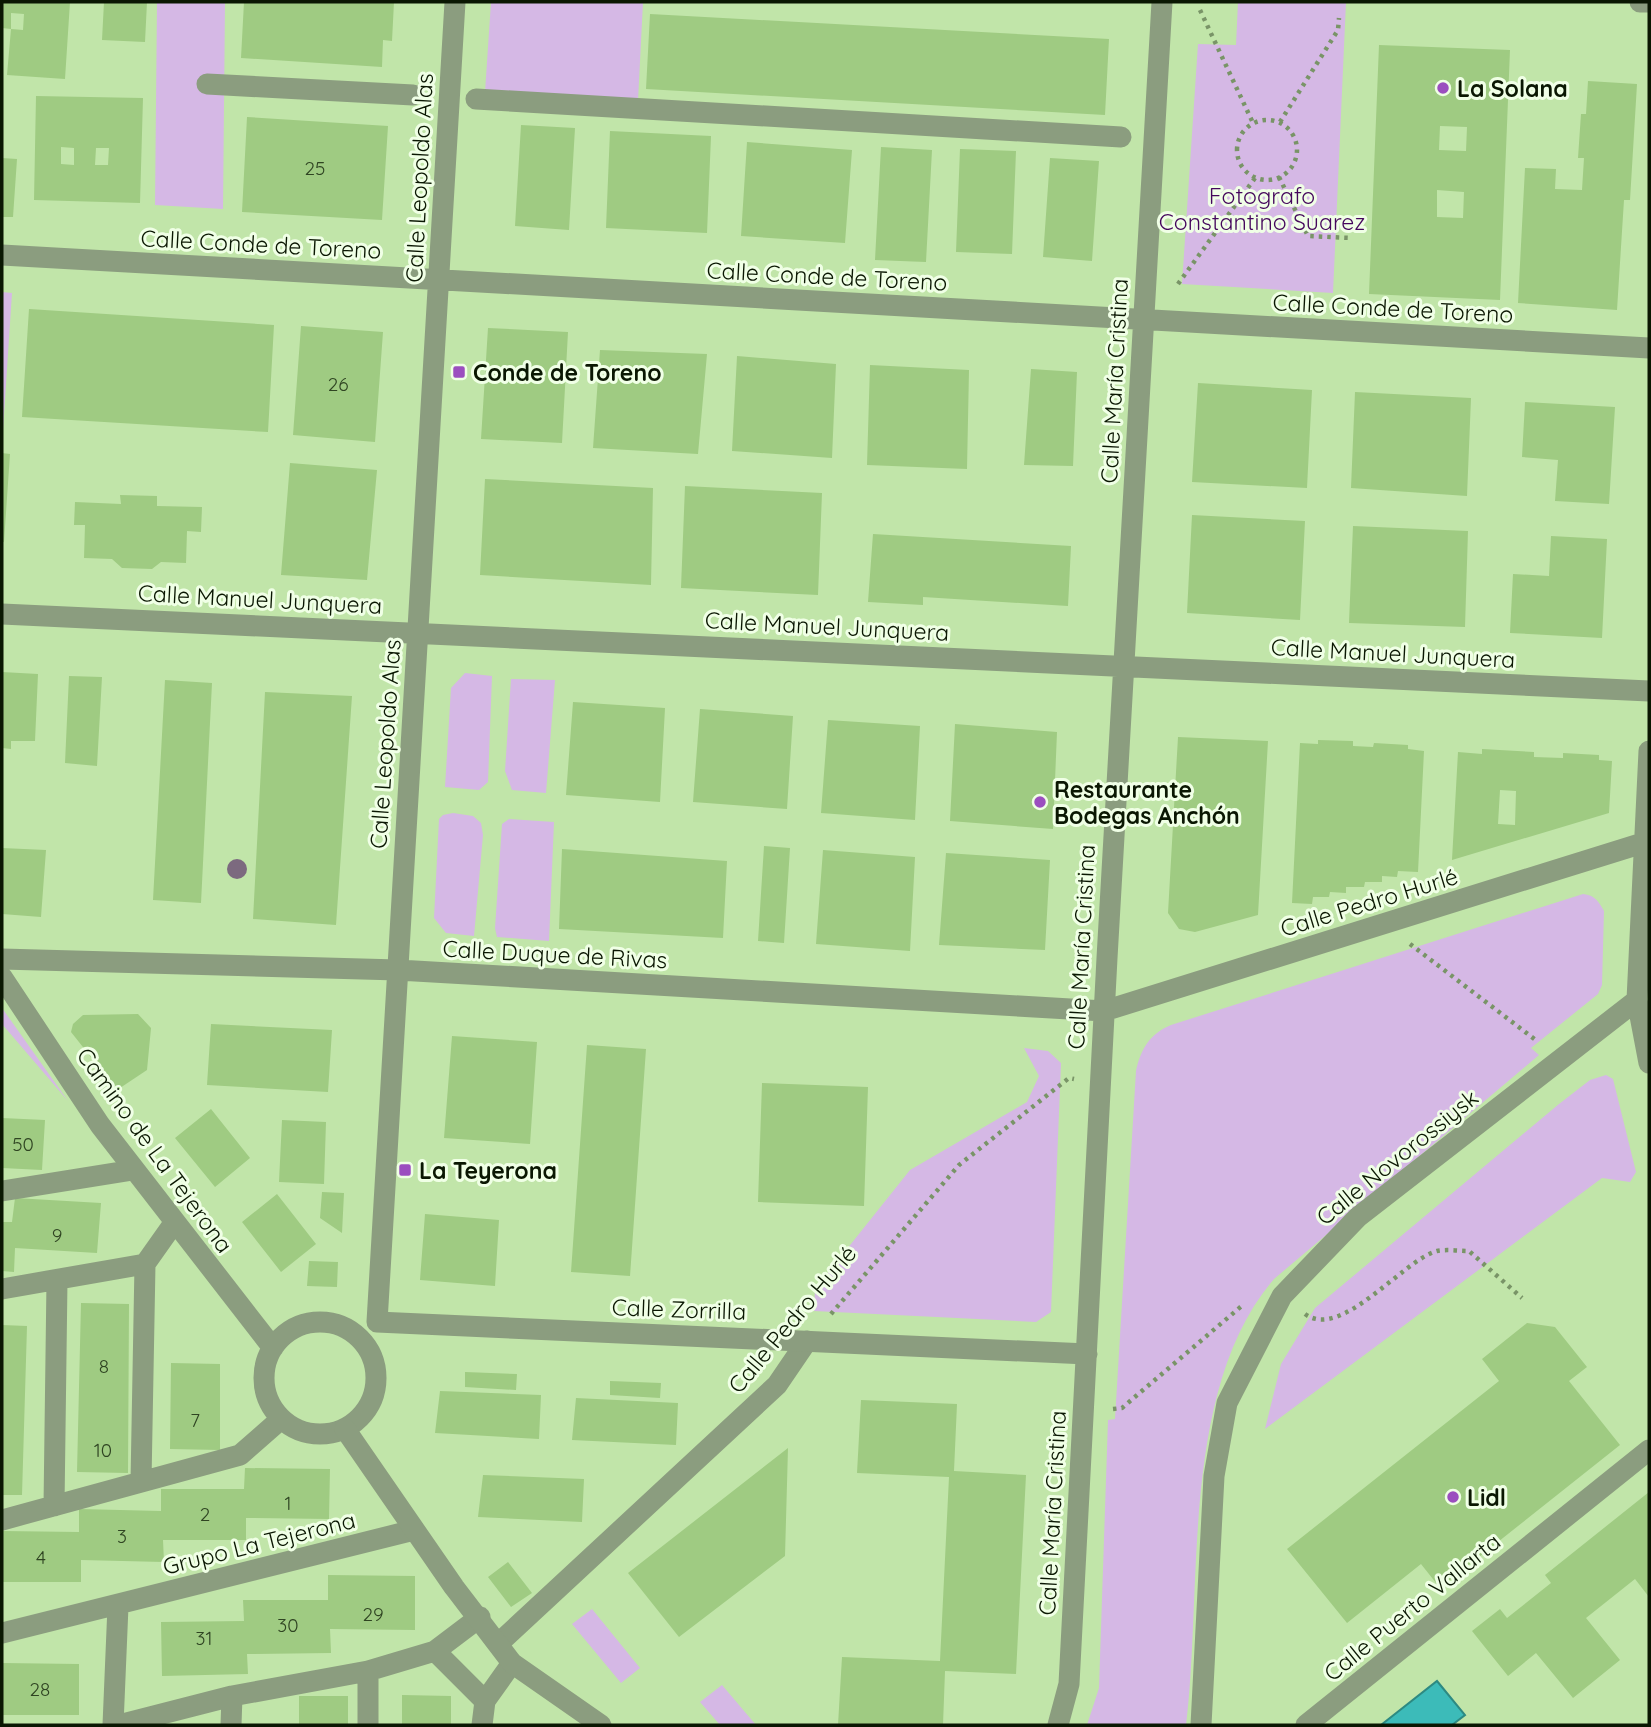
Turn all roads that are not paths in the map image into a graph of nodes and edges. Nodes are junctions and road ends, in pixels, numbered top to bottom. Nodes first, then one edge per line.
1 (455, 2) edge
2 (1162, 2) edge
3 (1640, 2) edge
4 (1649, 2) edge
5 (207, 84) dead end
6 (413, 95) dead end
7 (476, 99) dead end
8 (1121, 137) dead end
9 (2, 255) edge
10 (439, 281) junction
11 (1143, 320) junction
12 (1649, 348) edge
13 (2, 614) edge
14 (418, 634) junction
15 (1124, 666) junction
16 (1649, 691) edge
17 (1649, 751) edge
18 (1646, 842) edge
19 (2, 959) edge
20 (398, 970) junction
21 (2, 977) edge
22 (1637, 1000) junction
23 (1104, 1011) junction
24 (1649, 1063) edge
25 (133, 1170) junction
26 (2, 1191) edge
27 (174, 1223) junction
28 (145, 1264) junction
29 (57, 1280) junction
30 (2, 1289) edge
31 (377, 1322) junction
32 (363, 1341) junction
33 (807, 1341) junction
34 (273, 1348) junction
35 (1087, 1354) junction
36 (281, 1419) junction
37 (345, 1429) junction
38 (1649, 1450) edge
39 (141, 1482) junction
40 (54, 1506) junction
41 (2, 1520) edge
42 (414, 1530) junction
43 (118, 1606) junction
44 (480, 1617) junction
45 (2, 1633) edge
46 (499, 1643) junction
47 (435, 1651) junction
48 (512, 1663) junction
49 (368, 1671) junction
50 (232, 1696) junction
51 (485, 1701) junction
52 (113, 1725) edge
53 (119, 1725) edge
54 (231, 1725) edge
55 (368, 1725) edge
56 (482, 1725) edge
57 (601, 1725) edge
58 (1058, 1725) edge
59 (1201, 1725) edge
60 (1306, 1725) edge

1 - 10 street, Calle Leopoldo Alas
2 - 11 street, Calle María Cristina
3 - 4 street
5 - 6 street
7 - 8 street
9 - 10 street, Calle Conde de Toreno
10 - 11 street, Calle Conde de Toreno
10 - 14 street, Calle Leopoldo Alas
11 - 12 street, Calle Conde de Toreno
11 - 15 street, Calle María Cristina
13 - 14 street, Calle Manuel Junquera
14 - 15 street, Calle Manuel Junquera
14 - 20 street, Calle Leopoldo Alas
15 - 16 street, Calle Manuel Junquera
15 - 23 street, Calle María Cristina
17 - 18 street
18 - 22 street
18 - 23 street, Calle Pedro Hurlé
19 - 20 street, Calle Duque de Rivas
20 - 23 street, Calle Duque de Rivas
20 - 31 street, Calle Leopoldo Alas
21 - 25 street, Camino de La Tejerona
22 - 24 street
22 - 59 street, Calle Novorossiysk
23 - 35 street, Calle María Cristina
25 - 26 street
25 - 27 street, Camino de La Tejerona
27 - 28 street
27 - 34 street, Camino de La Tejerona
28 - 29 street
28 - 39 street
29 - 30 street
29 - 40 street
31 - 32 street
31 - 33 street, Calle Zorrilla
32 - 34 street
32 - 37 street
33 - 35 street, Calle Zorrilla
33 - 46 street, Calle Pedro Hurlé
34 - 36 street
35 - 58 street, Calle María Cristina
36 - 37 street
36 - 39 street
37 - 42 street
38 - 60 street, Calle Puerto Vallarta
39 - 40 street
40 - 41 street
42 - 43 street, Grupo La Tejerona
42 - 44 street
43 - 45 street, Grupo La Tejerona
43 - 52 street
44 - 46 street
44 - 47 street
46 - 48 street
47 - 49 street
47 - 51 street
48 - 51 street
48 - 57 street
49 - 50 street
49 - 55 street
50 - 53 street
50 - 54 street
51 - 56 street

